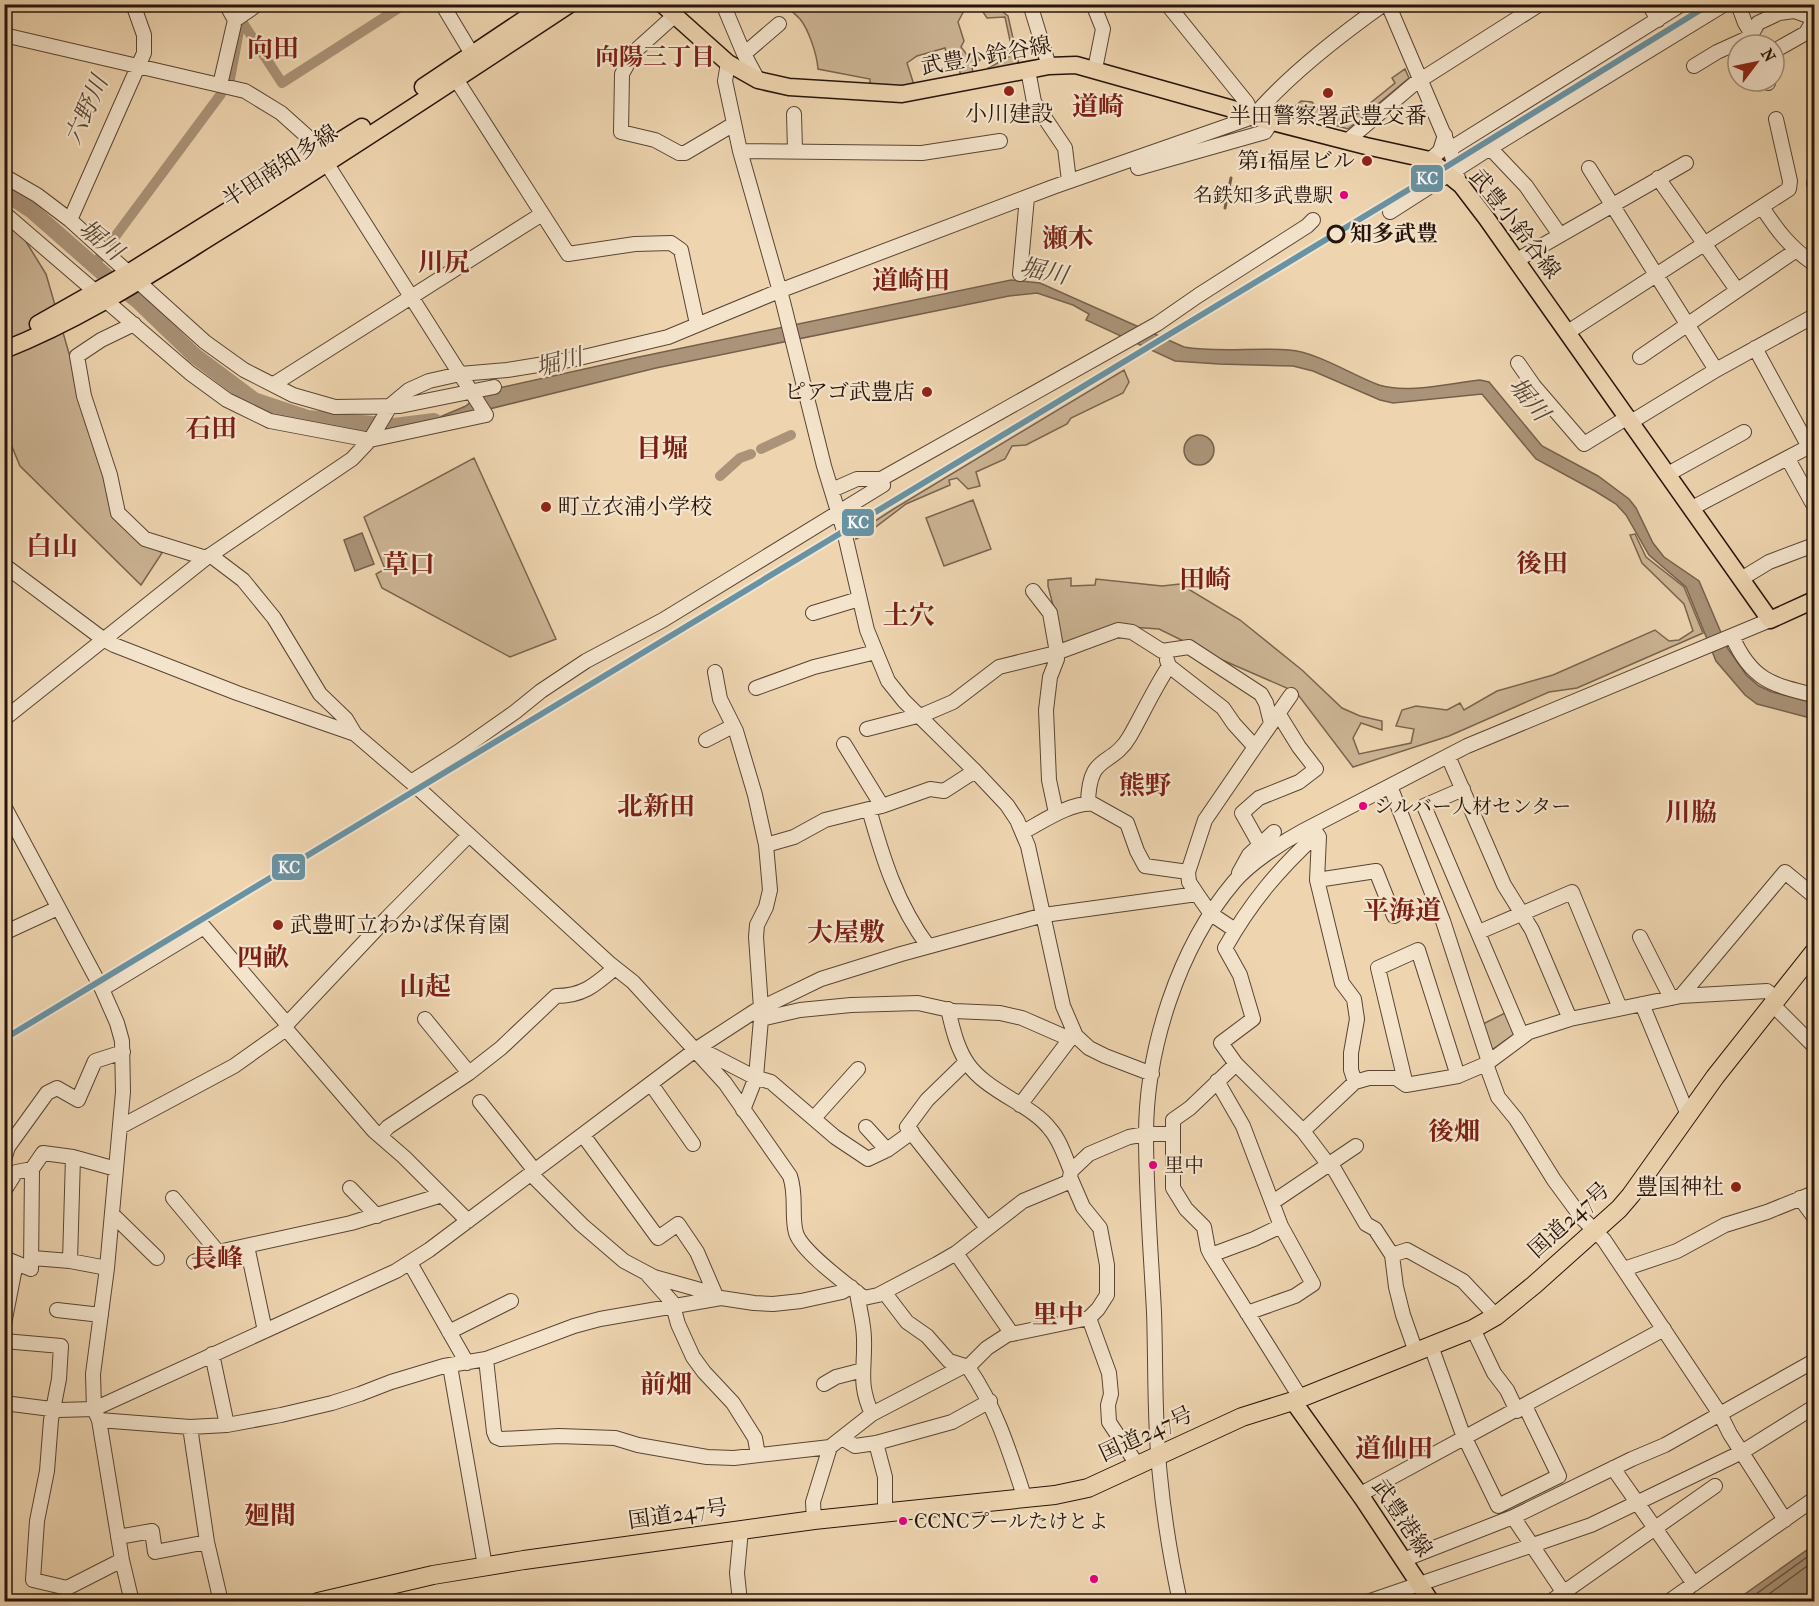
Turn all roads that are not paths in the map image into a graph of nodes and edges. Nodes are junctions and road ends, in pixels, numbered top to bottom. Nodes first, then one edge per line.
1 (133, 4) edge
2 (226, 4) edge
3 (258, 4) edge
4 (442, 4) edge
5 (548, 4) edge
6 (570, 4) edge
7 (723, 4) edge
8 (1030, 4) edge
9 (1093, 4) edge
10 (1386, 4) edge
11 (1540, 4) edge
12 (1649, 4) edge
13 (1682, 4) edge
14 (1725, 4) edge
15 (1738, 4) edge
16 (1169, 5) edge
17 (668, 10) edge
18 (1815, 19) edge
19 (235, 20) junction
20 (1658, 20) junction
21 (779, 24) dead end
22 (1750, 33) edge
23 (1754, 33) edge
24 (4, 35) edge
25 (1786, 44) edge
26 (1726, 48) edge
27 (472, 54) junction
28 (744, 54) junction
29 (728, 63) junction
30 (136, 65) junction
31 (1049, 66) junction
32 (1694, 66) dead end
33 (1095, 69) junction
34 (1028, 70) junction
35 (456, 79) junction
36 (1421, 79) junction
37 (758, 80) junction
38 (220, 85) junction
39 (794, 114) dead end
40 (1253, 117) junction
41 (1273, 119) junction
42 (1776, 119) dead end
43 (734, 124) junction
44 (1444, 135) junction
45 (1000, 141) dead end
46 (1347, 141) junction
47 (1490, 148) junction
48 (1450, 149) junction
49 (795, 150) junction
50 (740, 151) junction
51 (323, 159) junction
52 (1430, 160) junction
53 (1686, 163) dead end
54 (1138, 168) dead end
55 (1589, 168) dead end
56 (4, 176) edge
57 (1454, 177) junction
58 (1658, 178) junction
59 (1069, 181) junction
60 (1027, 197) junction
61 (1612, 205) junction
62 (1762, 207) junction
63 (1390, 212) dead end
64 (4, 213) edge
65 (542, 214) junction
66 (69, 219) junction
67 (1313, 220) dead end
68 (1560, 235) junction
69 (1705, 244) junction
70 (1795, 251) junction
71 (1516, 260) junction
72 (1815, 264) edge
73 (129, 274) junction
74 (1020, 274) dead end
75 (1657, 275) junction
76 (1737, 290) junction
77 (779, 291) junction
78 (101, 297) junction
79 (410, 297) junction
80 (1815, 316) edge
81 (134, 324) junction
82 (697, 324) junction
83 (1688, 325) junction
84 (1568, 332) junction
85 (4, 339) edge
86 (1755, 348) junction
87 (4, 350) edge
88 (1640, 357) dead end
89 (1518, 363) dead end
90 (1716, 370) junction
91 (460, 374) junction
92 (274, 384) junction
93 (494, 387) dead end
94 (469, 390) junction
95 (391, 405) junction
96 (1629, 419) junction
97 (1744, 432) dead end
98 (370, 440) junction
99 (1812, 445) edge
100 (1788, 459) junction
101 (1668, 474) junction
102 (881, 479) junction
103 (1810, 489) edge
104 (832, 490) junction
105 (1815, 506) edge
106 (1692, 508) junction
107 (838, 514) junction
108 (1815, 545) edge
109 (208, 556) junction
110 (4, 565) edge
111 (1741, 579) junction
112 (1033, 591) dead end
113 (859, 598) junction
114 (1815, 600) edge
115 (813, 613) dead end
116 (1770, 620) junction
117 (1732, 636) junction
118 (102, 639) junction
119 (1162, 651) junction
120 (876, 652) junction
121 (1056, 653) junction
122 (1168, 666) junction
123 (715, 672) dead end
124 (756, 688) dead end
125 (1291, 695) dead end
126 (1815, 695) edge
127 (920, 715) junction
128 (1274, 718) junction
129 (4, 719) edge
130 (734, 726) junction
131 (867, 729) dead end
132 (355, 734) junction
133 (706, 740) dead end
134 (844, 744) dead end
135 (1255, 747) junction
136 (1448, 756) junction
137 (975, 771) junction
138 (411, 782) junction
139 (1390, 786) junction
140 (1463, 789) junction
141 (1088, 804) junction
142 (4, 806) edge
143 (875, 808) junction
144 (1056, 813) junction
145 (1023, 832) junction
146 (469, 835) junction
147 (1275, 837) junction
148 (1260, 844) junction
149 (766, 845) junction
150 (1289, 860) junction
151 (1188, 872) junction
152 (1235, 880) junction
153 (1317, 880) junction
154 (1197, 894) junction
155 (1815, 896) edge
156 (58, 908) junction
157 (1522, 913) junction
158 (1211, 914) junction
159 (1044, 915) junction
160 (1394, 916) dead end
161 (1235, 930) junction
162 (4, 931) edge
163 (1479, 932) junction
164 (1640, 937) dead end
165 (928, 946) junction
166 (1815, 952) edge
167 (615, 968) junction
168 (102, 989) junction
169 (1676, 997) junction
170 (1774, 1001) junction
171 (1642, 1004) junction
172 (1620, 1008) junction
173 (948, 1010) junction
174 (759, 1013) junction
175 (1570, 1018) junction
176 (425, 1019) dead end
177 (286, 1026) junction
178 (1522, 1036) junction
179 (1073, 1038) junction
180 (1815, 1046) edge
181 (697, 1049) junction
182 (123, 1052) junction
183 (966, 1062) junction
184 (1487, 1063) junction
185 (1236, 1064) junction
186 (858, 1069) dead end
187 (469, 1073) junction
188 (1152, 1074) junction
189 (1458, 1076) junction
190 (756, 1077) junction
191 (1217, 1081) junction
192 (1355, 1082) junction
193 (651, 1084) junction
194 (1406, 1085) junction
195 (480, 1102) dead end
196 (1020, 1105) junction
197 (743, 1110) junction
198 (1688, 1115) junction
199 (814, 1118) junction
200 (120, 1127) junction
201 (866, 1127) dead end
202 (1303, 1131) junction
203 (912, 1132) junction
204 (1146, 1134) junction
205 (1172, 1134) junction
206 (583, 1135) junction
207 (380, 1136) junction
208 (686, 1140) dead end
209 (1356, 1146) dead end
210 (887, 1150) junction
211 (74, 1157) junction
212 (4, 1160) edge
213 (1329, 1163) junction
214 (33, 1169) junction
215 (117, 1169) junction
216 (533, 1172) junction
217 (1071, 1176) junction
218 (350, 1188) dead end
219 (4, 1191) edge
220 (1815, 1193) edge
221 (442, 1195) junction
222 (173, 1198) dead end
223 (1800, 1198) junction
224 (1273, 1202) junction
225 (112, 1214) junction
226 (377, 1216) junction
227 (1815, 1217) edge
228 (468, 1221) junction
229 (1281, 1226) junction
230 (987, 1228) junction
231 (1595, 1232) junction
232 (247, 1246) junction
233 (218, 1252) junction
234 (956, 1253) junction
235 (1211, 1255) junction
236 (1392, 1255) junction
237 (4, 1258) edge
238 (33, 1258) junction
239 (157, 1258) dead end
240 (70, 1261) junction
241 (194, 1262) dead end
242 (410, 1263) junction
243 (107, 1268) junction
244 (1624, 1269) junction
245 (645, 1272) junction
246 (14, 1274) dead end
247 (854, 1290) junction
248 (884, 1292) junction
249 (718, 1297) junction
250 (511, 1301) dead end
251 (673, 1306) junction
252 (57, 1310) dead end
253 (1247, 1313) junction
254 (101, 1315) junction
255 (1496, 1316) junction
256 (1089, 1318) junction
257 (4, 1324) edge
258 (1473, 1329) junction
259 (1664, 1329) junction
260 (265, 1331) junction
261 (449, 1332) junction
262 (1012, 1334) junction
263 (4, 1341) edge
264 (1423, 1349) junction
265 (212, 1354) junction
266 (486, 1359) junction
267 (1815, 1360) edge
268 (467, 1363) junction
269 (450, 1365) junction
270 (966, 1366) junction
271 (863, 1370) junction
272 (824, 1383) dead end
273 (1297, 1399) junction
274 (990, 1401) junction
275 (4, 1403) edge
276 (1815, 1407) edge
277 (1521, 1408) junction
278 (52, 1410) junction
279 (97, 1414) junction
280 (872, 1414) junction
281 (1720, 1414) junction
282 (226, 1425) junction
283 (190, 1427) junction
284 (842, 1438) junction
285 (1465, 1438) junction
286 (876, 1443) junction
287 (830, 1447) junction
288 (1742, 1452) junction
289 (758, 1455) junction
290 (1159, 1455) junction
291 (1138, 1466) junction
292 (1613, 1468) junction
293 (1715, 1486) dead end
294 (1359, 1495) junction
295 (1025, 1499) junction
296 (1815, 1499) edge
297 (1638, 1503) junction
298 (885, 1513) junction
299 (1513, 1517) junction
300 (814, 1520) junction
301 (1785, 1520) junction
302 (1655, 1528) junction
303 (741, 1530) junction
304 (118, 1537) junction
305 (207, 1542) junction
306 (1532, 1547) junction
307 (122, 1560) junction
308 (1403, 1560) junction
309 (485, 1566) junction
310 (1419, 1584) junction
311 (1694, 1584) junction
312 (1567, 1597) edge
313 (132, 1602) edge
314 (221, 1602) edge
315 (318, 1602) edge
316 (740, 1602) edge
317 (1180, 1602) edge
318 (1367, 1602) edge
319 (1431, 1602) edge
320 (1550, 1602) edge
321 (1668, 1602) edge

1 - 30 street
2 - 19 street
3 - 19 street
4 - 27 street
5 - 27 main road, 半田南知多線
6 - 35 main road, 半田南知多線
7 - 28 street
8 - 31 street
9 - 33 street
10 - 36 street
10 - 40 street
11 - 36 street
12 - 20 street
13 - 20 street
14 - 47 street
15 - 22 street
16 - 40 street
17 - 29 main road, 武豊小鈴谷線
17 - 43 street
18 - 23 street
18 - 25 street
19 - 38 street
20 - 48 street
21 - 28 street
24 - 30 street
26 - 32 street
27 - 51 main road, 半田南知多線
28 - 37 street
29 - 37 main road, 武豊小鈴谷線
29 - 43 street
30 - 38 street
30 - 66 street
31 - 33 main road, 武豊小鈴谷線
31 - 34 main road, 武豊小鈴谷線
33 - 40 main road, 武豊小鈴谷線
34 - 37 main road, 武豊小鈴谷線
34 - 59 street
35 - 51 main road, 半田南知多線
35 - 65 street
36 - 44 street
36 - 46 street
38 - 51 street
39 - 49 street
40 - 41 main road, 武豊小鈴谷線
40 - 59 street
41 - 46 main road, 武豊小鈴谷線
41 - 54 street
42 - 62 street
43 - 50 street
44 - 48 street
44 - 52 street
45 - 49 street
46 - 52 main road, 武豊小鈴谷線
47 - 57 street
47 - 68 street
48 - 57 street
49 - 50 street
50 - 77 street
51 - 73 main road, 半田南知多線
51 - 79 street
52 - 57 main road, 武豊小鈴谷線
53 - 58 street
55 - 61 street
56 - 66 street
57 - 63 street
57 - 71 main road, 武豊小鈴谷線
58 - 61 street
58 - 69 street
59 - 60 street
60 - 74 street
60 - 77 street
61 - 68 street
61 - 75 street
62 - 69 street
62 - 70 street
64 - 78 street
65 - 79 street
65 - 82 street
66 - 73 street
67 - 102 street
68 - 71 street
69 - 75 street
69 - 76 street
70 - 72 street
70 - 76 street
71 - 84 main road, 武豊小鈴谷線
73 - 78 main road, 半田南知多線
73 - 92 street
75 - 83 street
75 - 84 street
76 - 83 street
77 - 82 street
77 - 104 street
78 - 81 street
78 - 85 main road, 半田南知多線
78 - 87 main road, 半田南知多線
79 - 91 street
79 - 92 street
80 - 86 street
81 - 98 street
81 - 109 street
82 - 91 street
83 - 88 street
83 - 90 street
84 - 96 main road, 武豊小鈴谷線
86 - 90 street
86 - 99 street
89 - 96 street
90 - 96 street
91 - 94 street
91 - 95 street
92 - 95 street
93 - 94 street
94 - 95 street
94 - 98 street
95 - 98 street
96 - 101 main road, 武豊小鈴谷線
97 - 101 street
98 - 109 street
99 - 100 street
100 - 103 street
100 - 106 street
101 - 106 main road, 武豊小鈴谷線
102 - 104 street
102 - 107 street
103 - 105 street
104 - 107 street
106 - 111 main road, 武豊小鈴谷線
107 - 113 street
107 - 138 street
108 - 111 street
109 - 118 street
109 - 132 street
110 - 118 street
111 - 116 main road, 武豊小鈴谷線
112 - 121 street
113 - 115 street
113 - 120 street
114 - 116 main road
116 - 117 street
117 - 126 street
117 - 136 street
118 - 129 street
118 - 132 street
119 - 121 street
119 - 122 street
119 - 128 street
120 - 124 street
120 - 127 street
121 - 127 street
121 - 144 street
122 - 135 street
122 - 141 street
123 - 130 street
125 - 128 street
127 - 131 street
127 - 137 street
128 - 135 street
128 - 148 street
130 - 133 street
130 - 149 street
132 - 138 street
134 - 143 street
135 - 151 street
136 - 139 street
136 - 140 street
137 - 143 street
137 - 145 street
138 - 146 street
139 - 147 street
139 - 184 street
140 - 157 street
140 - 163 street
141 - 144 street
141 - 151 street
142 - 156 street
143 - 149 street
143 - 165 street
144 - 145 street
145 - 159 street
146 - 167 street
146 - 177 street
147 - 148 street
147 - 150 street
147 - 152 street
148 - 152 street
149 - 174 street
150 - 153 street
150 - 161 street
151 - 154 street
152 - 158 street
153 - 160 street
153 - 192 street
154 - 158 street
154 - 159 street
155 - 169 street
156 - 162 street
156 - 168 street
157 - 163 street
157 - 172 street
157 - 175 street
158 - 161 street
158 - 188 street
159 - 165 street
159 - 179 street
161 - 185 street
163 - 178 street
164 - 169 street
165 - 174 street
166 - 170 highway, 国道247号
167 - 181 street
167 - 187 street
168 - 177 street
168 - 182 street
169 - 170 street
169 - 171 street
170 - 180 street
170 - 198 highway, 国道247号
171 - 172 street
171 - 198 street
172 - 175 street
173 - 174 street
173 - 179 street
173 - 183 street
174 - 181 street
174 - 190 street
175 - 178 street
176 - 187 street
177 - 200 street
177 - 207 street
178 - 184 street
179 - 188 street
179 - 196 street
181 - 190 street
181 - 193 street
181 - 197 street
182 - 200 street
182 - 212 street
183 - 196 street
183 - 203 street
184 - 189 street
184 - 231 street
185 - 191 street
185 - 202 street
186 - 199 street
187 - 207 street
188 - 204 street
189 - 194 street
189 - 194 street
190 - 197 street
190 - 199 street
191 - 205 street
191 - 224 street
192 - 194 street
192 - 202 street
193 - 206 street
193 - 208 street
195 - 216 street
196 - 217 street
197 - 247 street
198 - 231 highway, 国道247号
199 - 210 street
200 - 215 street
201 - 210 street
202 - 213 street
203 - 210 street
203 - 230 street
204 - 205 street
204 - 217 street
204 - 290 street
205 - 235 street
206 - 216 street
206 - 249 street
207 - 221 street
209 - 213 street
211 - 214 street
211 - 215 street
211 - 240 street
213 - 224 street
213 - 236 street
214 - 219 street
214 - 238 street
215 - 225 street
216 - 228 street
216 - 245 street
217 - 230 street
217 - 256 street
218 - 226 street
220 - 223 street
221 - 226 street
221 - 228 street
222 - 233 street
223 - 227 street
223 - 244 street
224 - 229 street
225 - 239 street
225 - 243 street
226 - 232 street
228 - 242 street
229 - 235 street
229 - 253 street
230 - 234 street
231 - 244 street
231 - 255 highway, 国道247号
232 - 233 street
232 - 260 street
233 - 241 street
234 - 248 street
234 - 262 street
235 - 253 street
236 - 255 street
236 - 264 street
237 - 238 street
238 - 240 street
240 - 243 street
242 - 260 street
242 - 261 street
243 - 254 street
244 - 259 street
245 - 249 street
245 - 251 street
246 - 257 street
247 - 248 street
247 - 249 street
247 - 271 street
248 - 270 street
249 - 251 street
250 - 261 street
251 - 266 street
251 - 289 street
252 - 254 street
253 - 273 street
254 - 279 street
255 - 258 highway, 国道247号
256 - 262 street
256 - 291 street
258 - 264 highway, 国道247号
258 - 277 street
259 - 277 street
259 - 281 street
260 - 265 street
261 - 268 street
262 - 270 street
263 - 278 street
264 - 273 highway, 国道247号
264 - 285 street
265 - 279 street
265 - 282 street
266 - 268 street
266 - 289 street
267 - 281 street
268 - 269 street
269 - 282 street
269 - 309 street
270 - 274 street
270 - 280 street
271 - 272 street
271 - 280 street
273 - 290 highway, 国道247号
273 - 294 main road, 武豊港線
274 - 286 street
274 - 295 street
275 - 278 street
276 - 288 street
277 - 285 street
277 - 285 street
278 - 279 street
278 - 307 street
279 - 283 street
279 - 304 street
280 - 284 street
281 - 288 street
281 - 292 street
282 - 283 street
283 - 305 street
284 - 286 street
284 - 287 street
285 - 294 street
286 - 298 street
287 - 289 street
287 - 300 street
288 - 297 street
288 - 301 street
290 - 291 highway, 国道247号
290 - 317 street
291 - 295 highway, 国道247号
292 - 297 street
292 - 299 street
293 - 302 street
294 - 308 main road, 武豊港線
295 - 298 highway, 国道247号
296 - 301 street
297 - 302 street
297 - 306 street
298 - 300 highway, 国道247号
299 - 306 street
299 - 308 street
300 - 303 highway, 国道247号
301 - 311 street
302 - 311 street
302 - 312 street
303 - 309 highway, 国道247号
303 - 316 street
304 - 305 street
304 - 307 street
305 - 314 street
306 - 310 street
306 - 312 street
307 - 313 street
308 - 310 main road, 武豊港線
309 - 315 highway, 国道247号
310 - 318 street
310 - 319 main road, 武豊港線
311 - 321 street
312 - 320 street

